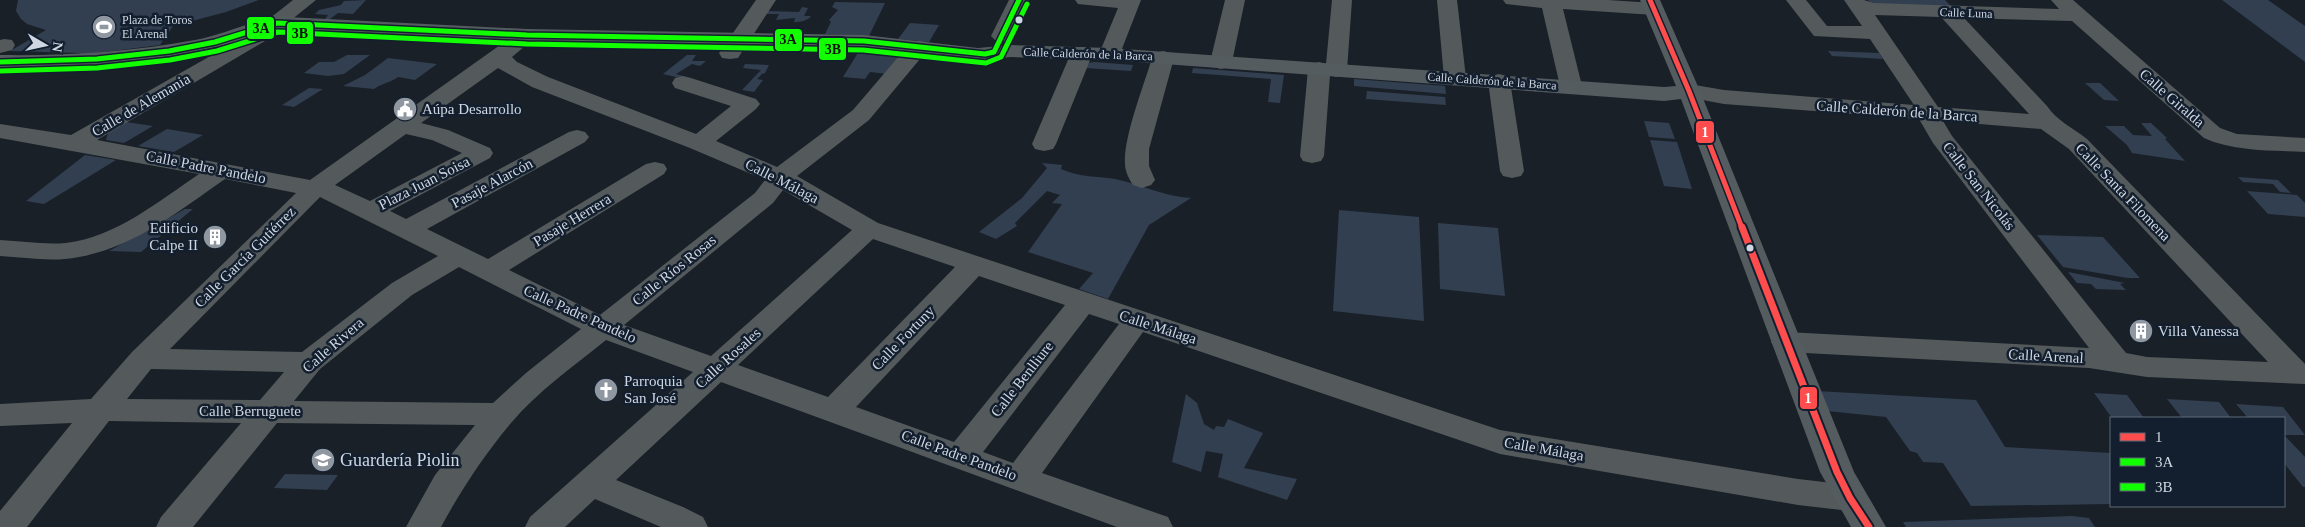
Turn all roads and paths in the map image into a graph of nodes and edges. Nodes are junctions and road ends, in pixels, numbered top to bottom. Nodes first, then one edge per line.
1 (306, 0) edge
2 (766, 0) edge
3 (1019, 0) edge
4 (1085, 0) edge
5 (1235, 0) edge
6 (1342, 0) edge
7 (1447, 0) edge
8 (1513, 0) edge
9 (1796, 0) edge
10 (1130, 2) edge
11 (1551, 2) junction
12 (1856, 2) edge
13 (1652, 4) edge
14 (1953, 4) edge
15 (2068, 6) edge
16 (277, 23) junction
17 (1876, 33) junction
18 (526, 35) junction
19 (998, 44) junction
20 (736, 46) junction
21 (919, 47) junction
22 (1, 49) edge
23 (1112, 49) junction
24 (1082, 53) junction
25 (499, 57) junction
26 (1222, 57) junction
27 (1163, 58) junction
28 (1330, 66) junction
29 (1454, 73) junction
30 (1569, 81) junction
31 (1499, 82) junction
32 (683, 83) dead end
33 (1689, 90) junction
34 (1929, 114) junction
35 (2046, 122) junction
36 (402, 126) junction
37 (0, 131) edge
38 (576, 137) dead end
39 (75, 143) junction
40 (699, 143) junction
41 (1044, 144) dead end
42 (2305, 145) edge
43 (1312, 156) dead end
44 (655, 169) dead end
45 (222, 170) junction
46 (1512, 171) dead end
47 (780, 177) junction
48 (1142, 180) dead end
49 (315, 188) junction
50 (371, 211) junction
51 (869, 229) junction
52 (406, 230) junction
53 (0, 248) edge
54 (458, 256) junction
55 (972, 265) junction
56 (488, 271) junction
57 (1083, 302) junction
58 (1137, 320) junction
59 (604, 328) junction
60 (1786, 342) junction
61 (143, 359) junction
62 (309, 362) junction
63 (2117, 363) junction
64 (716, 369) junction
65 (2301, 374) edge
66 (100, 410) junction
67 (270, 411) junction
68 (834, 411) junction
69 (501, 414) junction
70 (0, 415) edge
71 (961, 456) junction
72 (1021, 477) junction
73 (590, 483) junction
74 (1850, 498) junction
75 (7, 527) edge
76 (173, 527) edge
77 (423, 527) edge
78 (542, 527) edge
79 (691, 527) edge
80 (1154, 527) edge
81 (1869, 527) edge

1 - 16 street, Calle de Alemania
2 - 20 street
3 - 19 street
4 - 10 street
5 - 26 street
6 - 28 street
7 - 29 street
8 - 11 street
9 - 17 street
10 - 23 street
11 - 13 street
11 - 30 street
12 - 14 street, Calle Luna
12 - 17 street, Calle San Nicolás
13 - 33 main road
14 - 15 street, Calle Luna
14 - 35 street, Calle Santa Filomena
15 - 42 street, Calle Giralda
16 - 18 main road, Calle Calderón de la Barca
16 - 22 main road, Calle Calderón de la Barca
16 - 39 street, Calle de Alemania
17 - 34 street, Calle San Nicolás
18 - 20 main road, Calle Calderón de la Barca
18 - 25 street, Calle García Gutiérrez
19 - 21 main road, Calle Calderón de la Barca
19 - 23 main road, Calle Calderón de la Barca
19 - 24 main road, Calle Calderón de la Barca
20 - 21 main road, Calle Calderón de la Barca
21 - 47 street, Calle Ríos Rosas
23 - 24 main road, Calle Calderón de la Barca
23 - 26 main road, Calle Calderón de la Barca
23 - 27 main road, Calle Calderón de la Barca
24 - 41 street
25 - 36 street, Calle García Gutiérrez
25 - 40 street, Calle Málaga
26 - 27 main road, Calle Calderón de la Barca
26 - 28 main road, Calle Calderón de la Barca
27 - 48 street
28 - 29 main road, Calle Calderón de la Barca
28 - 43 street
29 - 30 main road, Calle Calderón de la Barca
29 - 31 main road, Calle Calderón de la Barca
30 - 31 main road, Calle Calderón de la Barca
30 - 33 main road, Calle Calderón de la Barca
31 - 46 street
32 - 40 street
33 - 34 street, Calle Calderón de la Barca
33 - 60 main road
34 - 35 street, Calle Calderón de la Barca
34 - 63 street, Calle San Nicolás
35 - 65 street, Calle Santa Filomena
36 - 49 street, Calle García Gutiérrez
36 - 50 street, Plaza Juan Soisa
37 - 39 street, Calle Padre Pandelo
38 - 52 street, Pasaje Alarcón
39 - 45 street, Calle Padre Pandelo
40 - 47 street, Calle Málaga
44 - 56 street, Pasaje Herrera
45 - 49 street, Calle Padre Pandelo
45 - 53 street
47 - 51 street, Calle Málaga
47 - 59 street, Calle Ríos Rosas
49 - 50 street, Calle Padre Pandelo
49 - 61 street, Calle García Gutiérrez
50 - 52 street, Calle Padre Pandelo
51 - 55 street, Calle Málaga
51 - 64 street, Calle Rosales
52 - 54 street, Calle Padre Pandelo
54 - 56 street, Calle Padre Pandelo
54 - 62 street, Calle Rivera
55 - 57 street, Calle Málaga
55 - 68 street, Calle Fortuny
56 - 59 street, Calle Padre Pandelo
57 - 58 street, Calle Málaga
57 - 71 street, Calle Benlliure
58 - 72 street
58 - 74 street, Calle Málaga
59 - 64 street, Calle Padre Pandelo
59 - 69 street, Calle Ríos Rosas
60 - 63 street, Calle Arenal
60 - 74 main road
61 - 62 street
61 - 66 street, Calle García Gutiérrez
62 - 67 street, Calle Rivera
63 - 65 street, Calle Arenal
64 - 68 street, Calle Padre Pandelo
64 - 73 street, Calle Rosales
66 - 67 street, Calle Berruguete
66 - 70 street, Calle Berruguete
66 - 75 street, Calle García Gutiérrez
67 - 69 street, Calle Berruguete
67 - 76 street, Calle Rivera
68 - 71 street, Calle Padre Pandelo
69 - 77 street, Calle Ríos Rosas
71 - 72 street, Calle Padre Pandelo
72 - 80 street, Calle Padre Pandelo
73 - 78 street, Calle Rosales
73 - 79 street
74 - 81 main road

